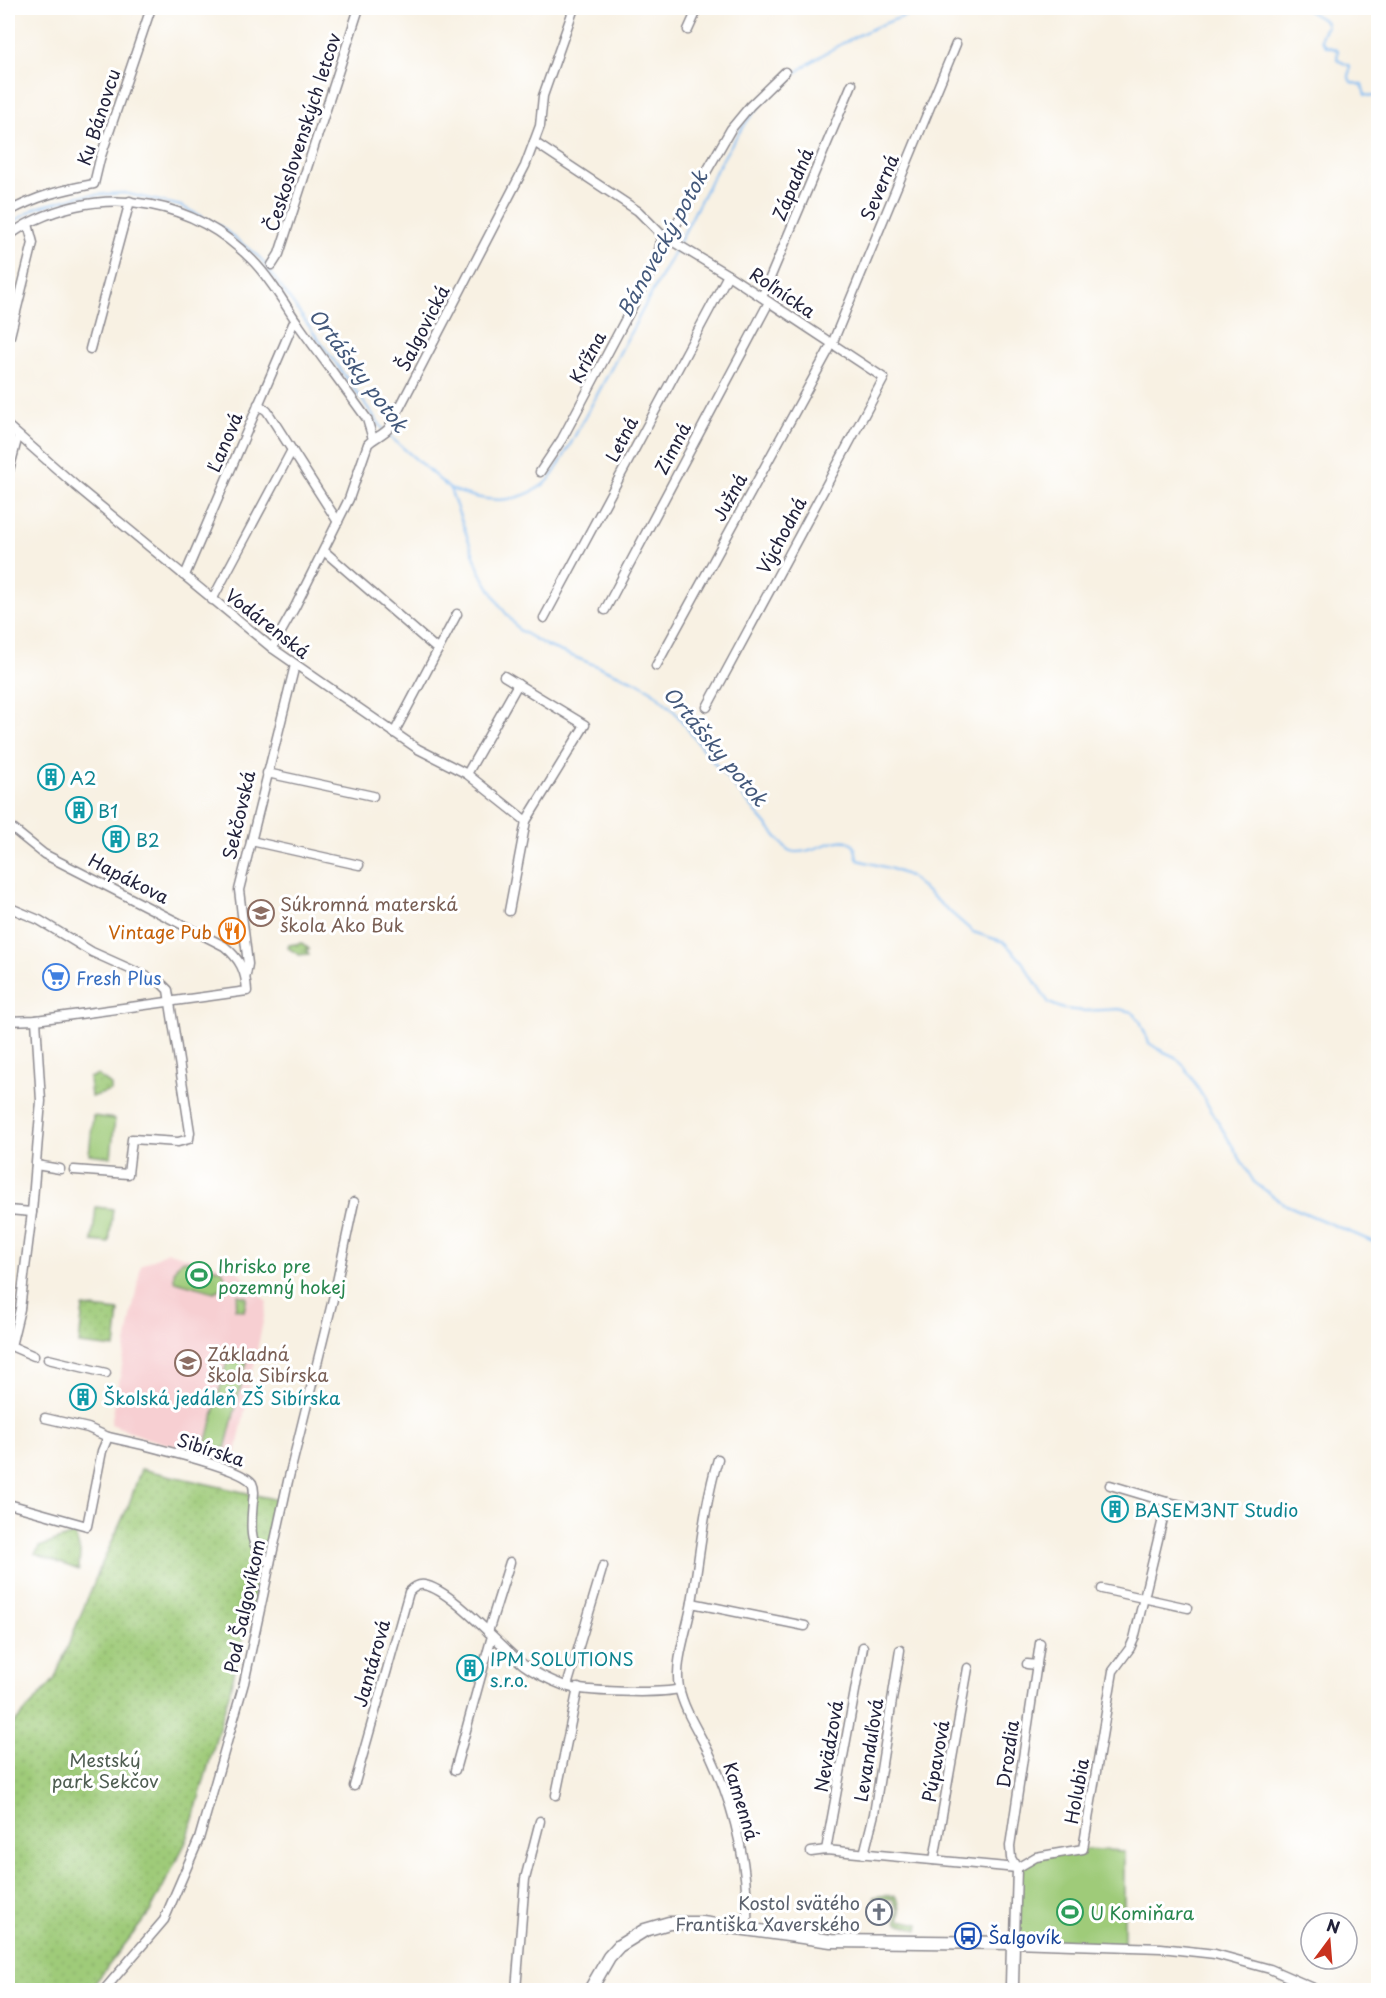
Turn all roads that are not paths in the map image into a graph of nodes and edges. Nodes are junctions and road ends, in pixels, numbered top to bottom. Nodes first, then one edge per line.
1 (151, 8) edge
2 (359, 8) edge
3 (574, 8) edge
4 (698, 8) edge
5 (688, 30) dead end
6 (956, 44) dead end
7 (785, 72) dead end
8 (852, 84) dead end
9 (534, 142) junction
10 (130, 201) junction
11 (8, 212) edge
12 (28, 224) junction
13 (8, 236) edge
14 (666, 237) junction
15 (272, 265) dead end
16 (728, 275) junction
17 (766, 300) junction
18 (296, 321) junction
19 (10, 336) dead end
20 (832, 344) junction
21 (90, 349) dead end
22 (884, 378) joint
23 (258, 404) junction
24 (8, 426) edge
25 (18, 436) junction
26 (377, 437) junction
27 (292, 450) junction
28 (540, 472) dead end
29 (8, 474) edge
30 (338, 522) junction
31 (324, 551) junction
32 (183, 575) junction
33 (212, 600) junction
34 (605, 610) dead end
35 (457, 614) dead end
36 (544, 618) dead end
37 (272, 648) junction
38 (438, 650) junction
39 (295, 665) junction
40 (656, 666) dead end
41 (504, 675) dead end
42 (518, 684) junction
43 (707, 707) dead end
44 (394, 732) junction
45 (267, 773) junction
46 (467, 774) junction
47 (373, 796) dead end
48 (526, 820) junction
49 (8, 825) edge
50 (251, 841) junction
51 (359, 865) dead end
52 (8, 907) edge
53 (509, 911) dead end
54 (246, 976) junction
55 (171, 1003) junction
56 (36, 1020) junction
57 (8, 1021) edge
58 (36, 1166) junction
59 (60, 1169) dead end
60 (74, 1170) dead end
61 (354, 1202) dead end
62 (8, 1210) edge
63 (32, 1212) junction
64 (34, 1356) dead end
65 (48, 1359) dead end
66 (106, 1373) dead end
67 (46, 1418) dead end
68 (108, 1437) junction
69 (718, 1459) dead end
70 (1110, 1485) dead end
71 (1167, 1502) junction
72 (12, 1505) dead end
73 (1202, 1509) dead end
74 (510, 1562) dead end
75 (270, 1563) junction
76 (603, 1566) dead end
77 (1102, 1588) dead end
78 (1144, 1598) junction
79 (692, 1603) junction
80 (1188, 1608) dead end
81 (805, 1626) dead end
82 (490, 1634) junction
83 (1040, 1643) dead end
84 (863, 1647) dead end
85 (900, 1650) dead end
86 (1027, 1664) dead end
87 (1037, 1665) junction
88 (968, 1668) dead end
89 (567, 1686) junction
90 (578, 1688) junction
91 (679, 1689) junction
92 (455, 1770) dead end
93 (354, 1786) dead end
94 (556, 1795) dead end
95 (540, 1821) dead end
96 (826, 1850) junction
97 (811, 1852) dead end
98 (864, 1854) junction
99 (934, 1860) junction
100 (1017, 1868) junction
101 (747, 1930) junction
102 (1013, 1943) junction
103 (104, 1990) edge
104 (516, 1990) edge
105 (590, 1990) edge
106 (1010, 1990) edge
107 (1318, 1990) edge

1 - 11 street, Ku Bánovcu
2 - 15 street, Československých letcov
3 - 9 street, Šalgovická
4 - 5 street
6 - 20 street, Severná
7 - 14 street
8 - 17 street, Západná
9 - 14 street
9 - 26 street, Šalgovická
10 - 12 street
10 - 18 street
10 - 21 street
12 - 13 street
12 - 19 street
14 - 16 street, Roľnícka
14 - 28 street, Krížna
16 - 17 street, Roľnícka
16 - 36 street, Letná
17 - 20 street, Roľnícka
17 - 34 street, Zimná
18 - 23 street, Ľanová
18 - 26 street
20 - 22 street, Roľnícka
20 - 40 street, Južná
22 - 43 street, Východná
23 - 27 street
23 - 32 street, Ľanová
24 - 25 street, Vodárenská
25 - 29 street
25 - 32 street, Vodárenská
26 - 30 street, Šalgovická
27 - 30 street
27 - 33 street
30 - 31 street, Šalgovická
31 - 37 street, Šalgovická
31 - 38 street
32 - 33 street, Vodárenská
33 - 37 street, Vodárenská
35 - 38 street
37 - 39 street, Vodárenská
38 - 44 street
39 - 44 street, Vodárenská
39 - 45 street, Sekčovská
41 - 42 street
42 - 46 street
42 - 48 street
44 - 46 street, Vodárenská
45 - 47 street
45 - 50 street, Sekčovská
46 - 48 street, Vodárenská
48 - 53 street
49 - 54 street, Hapákova
50 - 51 street
50 - 54 street, Sekčovská
52 - 55 street
54 - 55 street, Hapákova
55 - 56 street
55 - 60 street
56 - 57 street
56 - 58 street
58 - 59 street
58 - 63 street
61 - 75 street, Pod Šalgovíkom
62 - 63 street
63 - 64 street
65 - 66 street
67 - 68 street, Sibírska
68 - 72 street
68 - 75 street, Sibírska
69 - 79 street, Kamenná
70 - 71 street
71 - 73 street
71 - 78 street
74 - 82 street
75 - 103 street, Pod Šalgovíkom
76 - 89 street
77 - 78 street
78 - 80 street
78 - 100 street, Holubia
79 - 81 street
79 - 91 street, Kamenná
82 - 89 street
82 - 92 street
82 - 93 street, Jantárová
83 - 87 street, Drozdia
84 - 96 street, Nevädzová
85 - 98 street, Levanduľová
86 - 87 street
87 - 100 street, Drozdia
88 - 99 street, Púpavová
89 - 90 street
90 - 91 street
90 - 94 street
91 - 101 street, Kamenná
95 - 104 street
96 - 97 street
96 - 98 street
98 - 99 street
99 - 100 street
100 - 102 street
101 - 102 street
101 - 105 street
102 - 106 street
102 - 107 street

